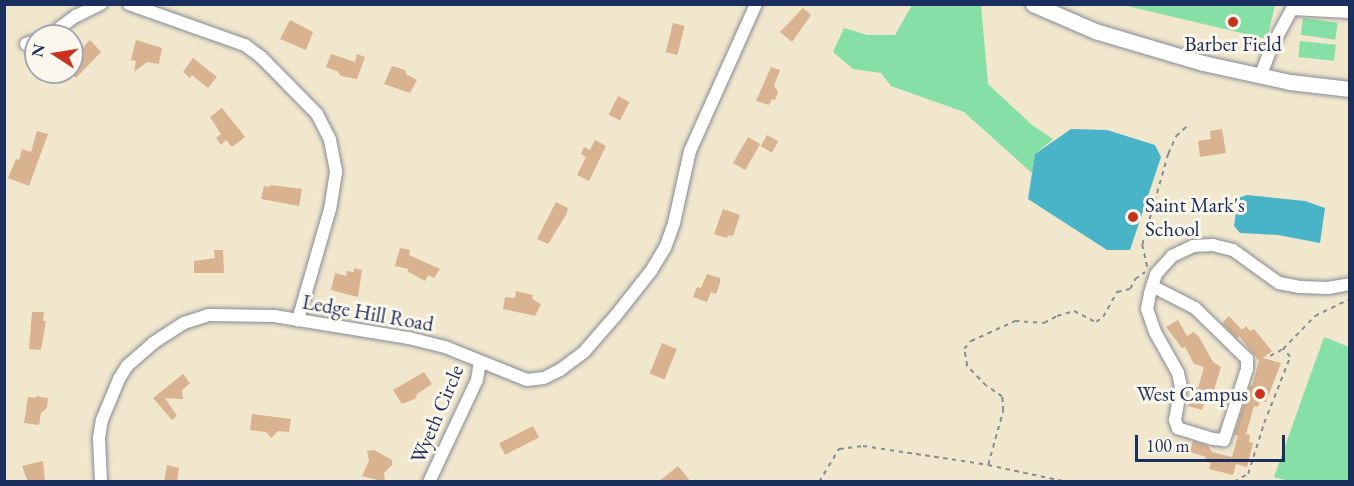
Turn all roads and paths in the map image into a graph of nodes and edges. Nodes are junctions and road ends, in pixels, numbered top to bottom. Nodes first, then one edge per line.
1 (101, 4) edge
2 (129, 4) edge
3 (756, 4) edge
4 (1033, 4) edge
5 (1350, 12) edge
6 (65, 24) edge
7 (1260, 76) junction
8 (1350, 89) edge
9 (1187, 126) dead end
10 (1350, 285) edge
11 (1152, 286) junction
12 (1350, 299) edge
13 (298, 320) junction
14 (1283, 349) junction
15 (1270, 356) dead end
16 (480, 362) junction
17 (988, 465) junction
18 (1235, 481) edge
19 (101, 482) edge
20 (429, 482) edge
21 (819, 482) edge
22 (1067, 482) edge

1 - 6 street
2 - 13 street
3 - 16 street, Ledge Hill Road
4 - 7 main road
5 - 7 street
7 - 8 main road
9 - 17 path
10 - 11 street
11 - 11 street
12 - 14 path
13 - 16 street, Ledge Hill Road
13 - 19 street, Ledge Hill Road
14 - 15 path
14 - 18 path
16 - 20 street, Wyeth Circle
17 - 21 path
17 - 22 path

